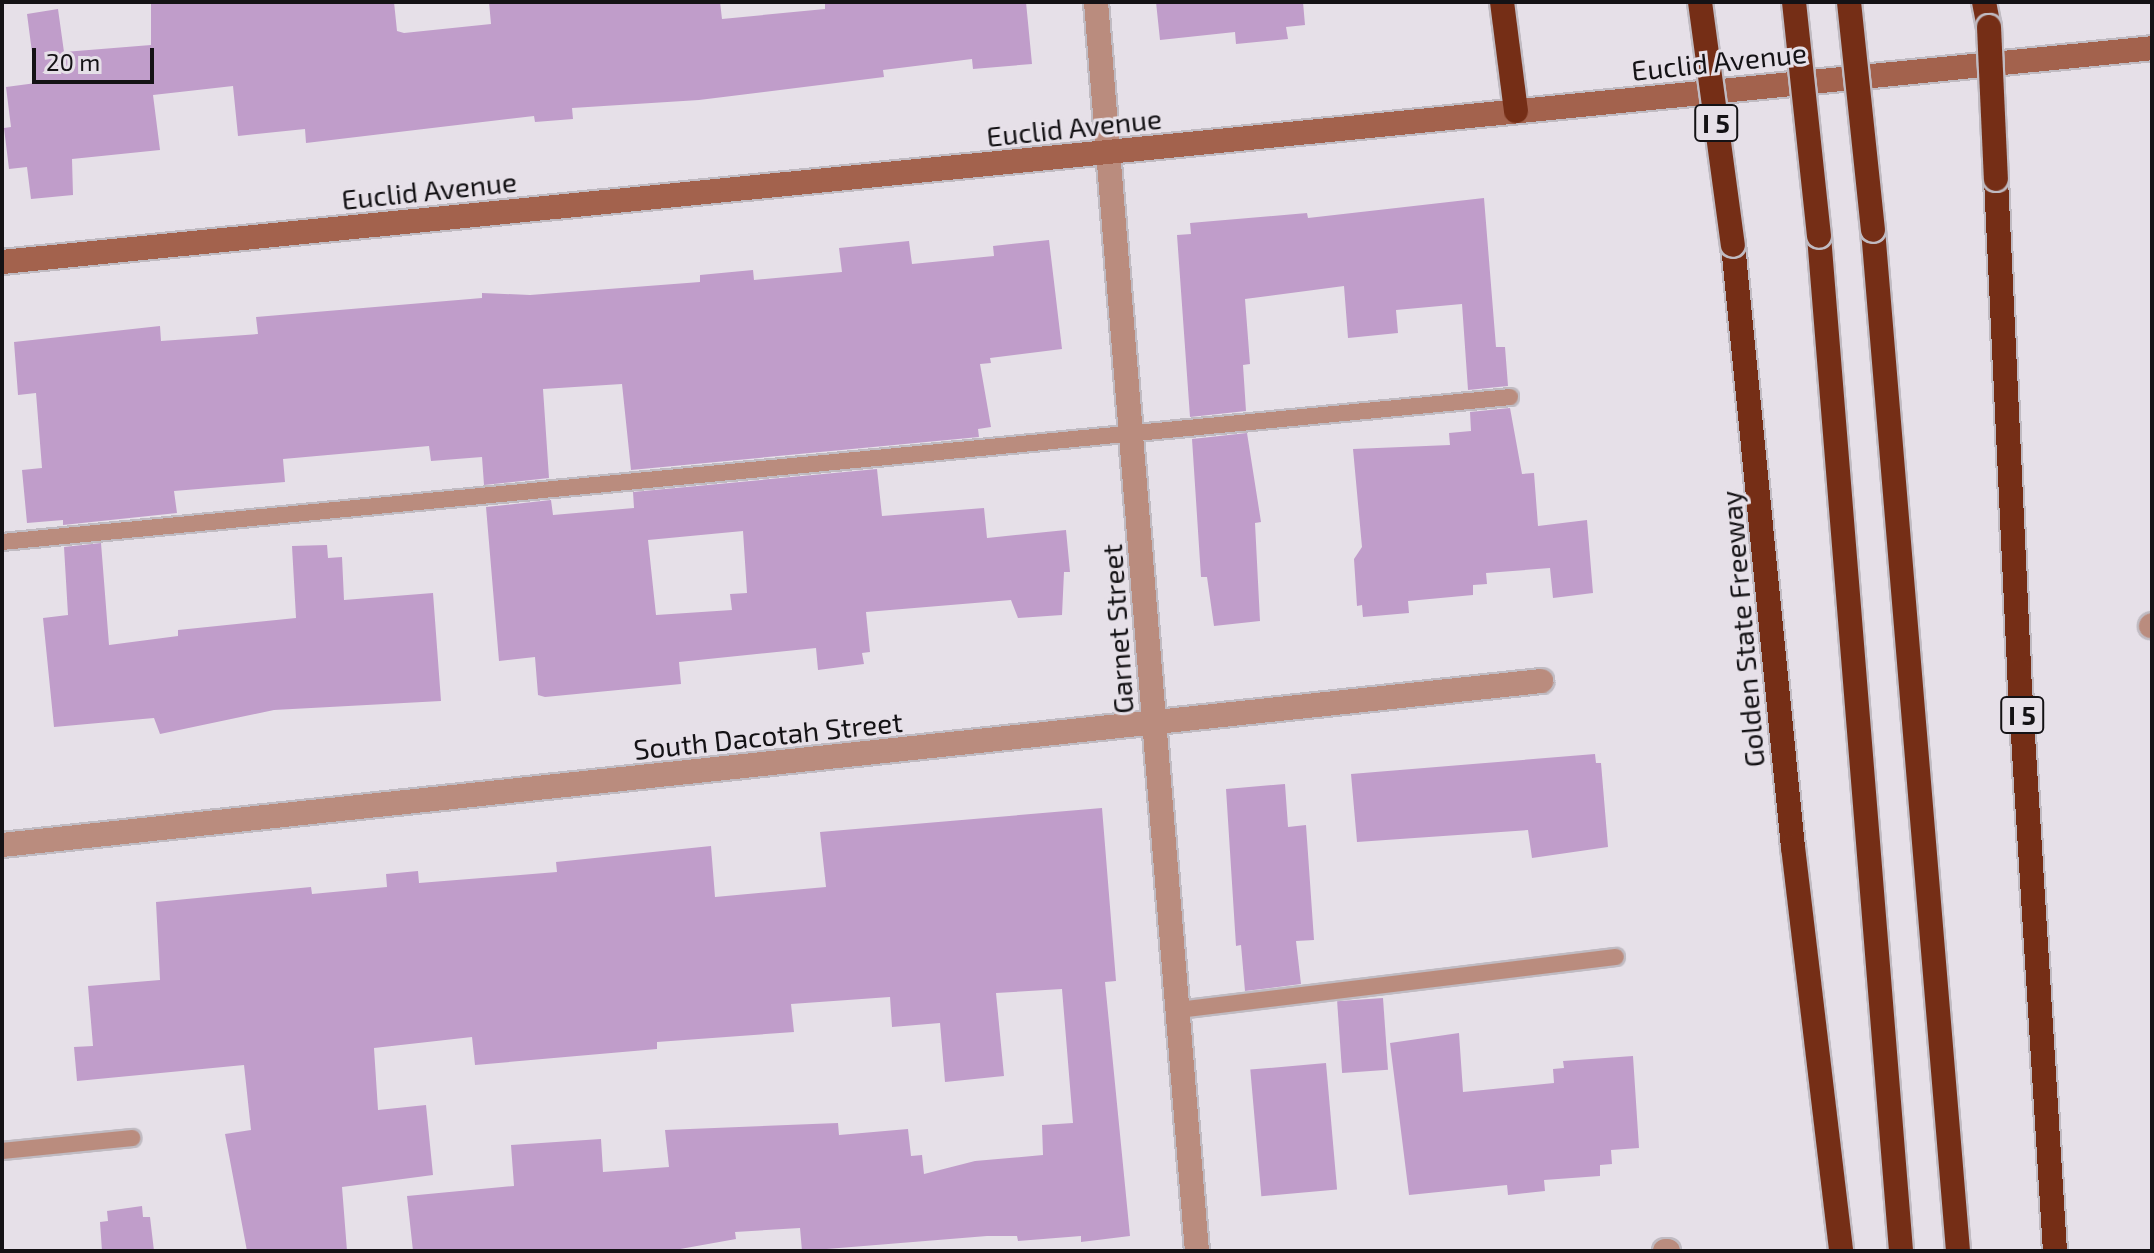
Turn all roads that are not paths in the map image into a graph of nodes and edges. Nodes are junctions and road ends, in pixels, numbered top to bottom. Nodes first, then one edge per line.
1 (1096, 2) edge
2 (1502, 2) edge
3 (1700, 2) edge
4 (1794, 2) edge
5 (1849, 2) edge
6 (1984, 2) edge
7 (1991, 2) edge
8 (1989, 27) junction
9 (2152, 48) edge
10 (1516, 111) junction
11 (1112, 153) junction
12 (2, 262) edge
13 (1510, 397) dead end
14 (1132, 430) junction
15 (2, 542) edge
16 (1541, 681) dead end
17 (1154, 724) junction
18 (2, 845) edge
19 (1616, 957) dead end
20 (1178, 1010) junction
21 (132, 1138) dead end
22 (2, 1151) edge
23 (1197, 1251) edge
24 (1841, 1251) edge
25 (1901, 1251) edge
26 (1958, 1251) edge
27 (2055, 1251) edge

1 - 11 street, Garnet Street
2 - 10 highway
3 - 24 highway, Golden State Freeway / I 5, bridge
4 - 25 highway, bridge
5 - 26 highway, bridge
6 - 8 highway, I 5
7 - 8 highway
8 - 27 highway, I 5, bridge
9 - 10 street, Euclid Avenue
10 - 11 street, Euclid Avenue
11 - 12 street, Euclid Avenue
11 - 14 street, Garnet Street
13 - 14 lane
14 - 15 lane
14 - 17 street, Garnet Street
16 - 17 street, South Dacotah Street
17 - 18 street, South Dacotah Street
17 - 20 street, Garnet Street
19 - 20 lane
20 - 23 street, Garnet Street
21 - 22 lane

